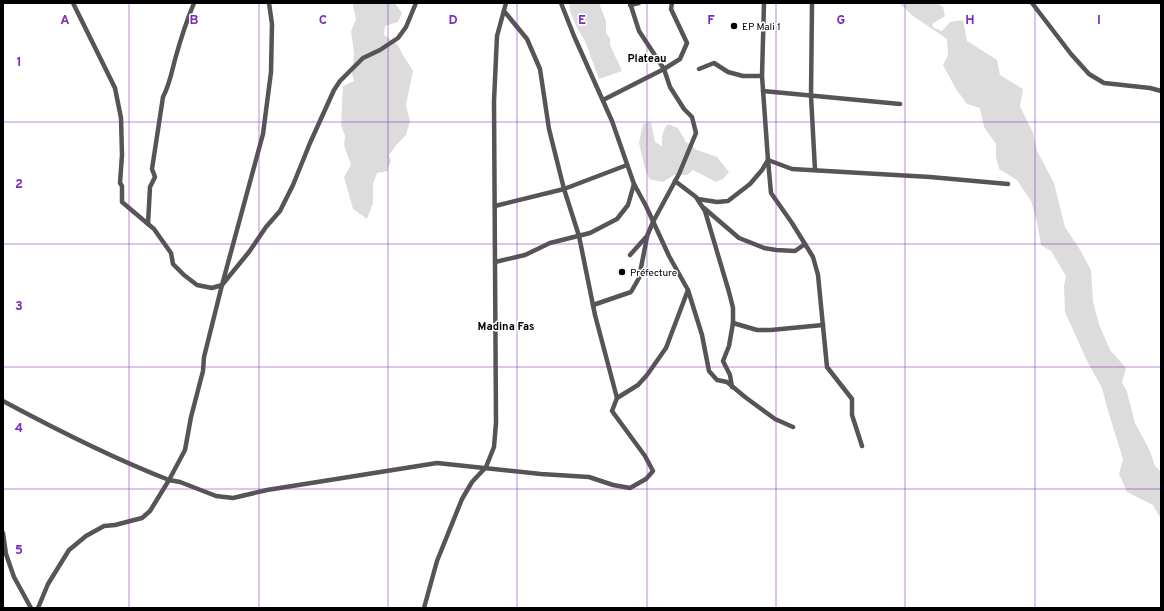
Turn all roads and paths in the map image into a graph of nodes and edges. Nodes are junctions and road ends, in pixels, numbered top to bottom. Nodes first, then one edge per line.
1 (73, 3) edge
2 (194, 3) edge
3 (269, 3) edge
4 (416, 3) edge
5 (506, 3) edge
6 (561, 3) edge
7 (638, 3) edge
8 (672, 3) edge
9 (764, 3) edge
10 (812, 3) edge
11 (1032, 3) edge
12 (630, 4) edge
13 (504, 11) junction
14 (664, 69) junction
15 (699, 69) dead end
16 (762, 76) junction
17 (763, 91) junction
18 (1161, 92) edge
19 (810, 96) junction
20 (603, 100) junction
21 (900, 104) dead end
22 (768, 160) junction
23 (627, 165) junction
24 (815, 170) junction
25 (675, 181) junction
26 (634, 184) junction
27 (1008, 184) dead end
28 (564, 189) junction
29 (698, 199) junction
30 (495, 206) junction
31 (703, 206) junction
32 (652, 222) junction
33 (148, 224) junction
34 (579, 236) junction
35 (647, 236) junction
36 (805, 244) junction
37 (630, 255) dead end
38 (495, 262) junction
39 (222, 285) junction
40 (688, 290) junction
41 (593, 305) junction
42 (732, 323) junction
43 (823, 325) junction
44 (732, 387) junction
45 (617, 398) junction
46 (3, 401) edge
47 (793, 427) dead end
48 (862, 446) dead end
49 (486, 467) junction
50 (169, 480) junction
51 (3, 533) edge
52 (31, 608) edge
53 (38, 608) edge
54 (424, 608) edge

1 - 33 street
2 - 33 street
3 - 39 street
4 - 39 street
5 - 13 street
6 - 20 street
7 - 12 street
8 - 14 street
9 - 16 street
10 - 19 street
11 - 18 street
12 - 14 street
13 - 28 street
13 - 30 street
14 - 20 street
14 - 25 street
15 - 16 street
16 - 17 street
17 - 19 street
17 - 22 street
19 - 21 street
19 - 24 street
20 - 23 street
22 - 24 street
22 - 29 street
22 - 36 street
23 - 26 street
23 - 28 street
24 - 27 street
25 - 29 street
25 - 32 street
26 - 32 street
26 - 34 street
28 - 30 street
28 - 34 street
29 - 31 street
30 - 38 street
31 - 36 street
31 - 42 street
32 - 35 street
32 - 40 street
33 - 39 street
34 - 38 street
34 - 41 street
35 - 37 street
35 - 41 street
36 - 43 street
38 - 49 street
39 - 50 street
40 - 44 street
40 - 45 street
41 - 45 street
42 - 43 street
42 - 44 street
43 - 48 street
44 - 47 street
45 - 49 street
46 - 50 street
49 - 50 street
49 - 54 street
50 - 53 street
51 - 52 street

